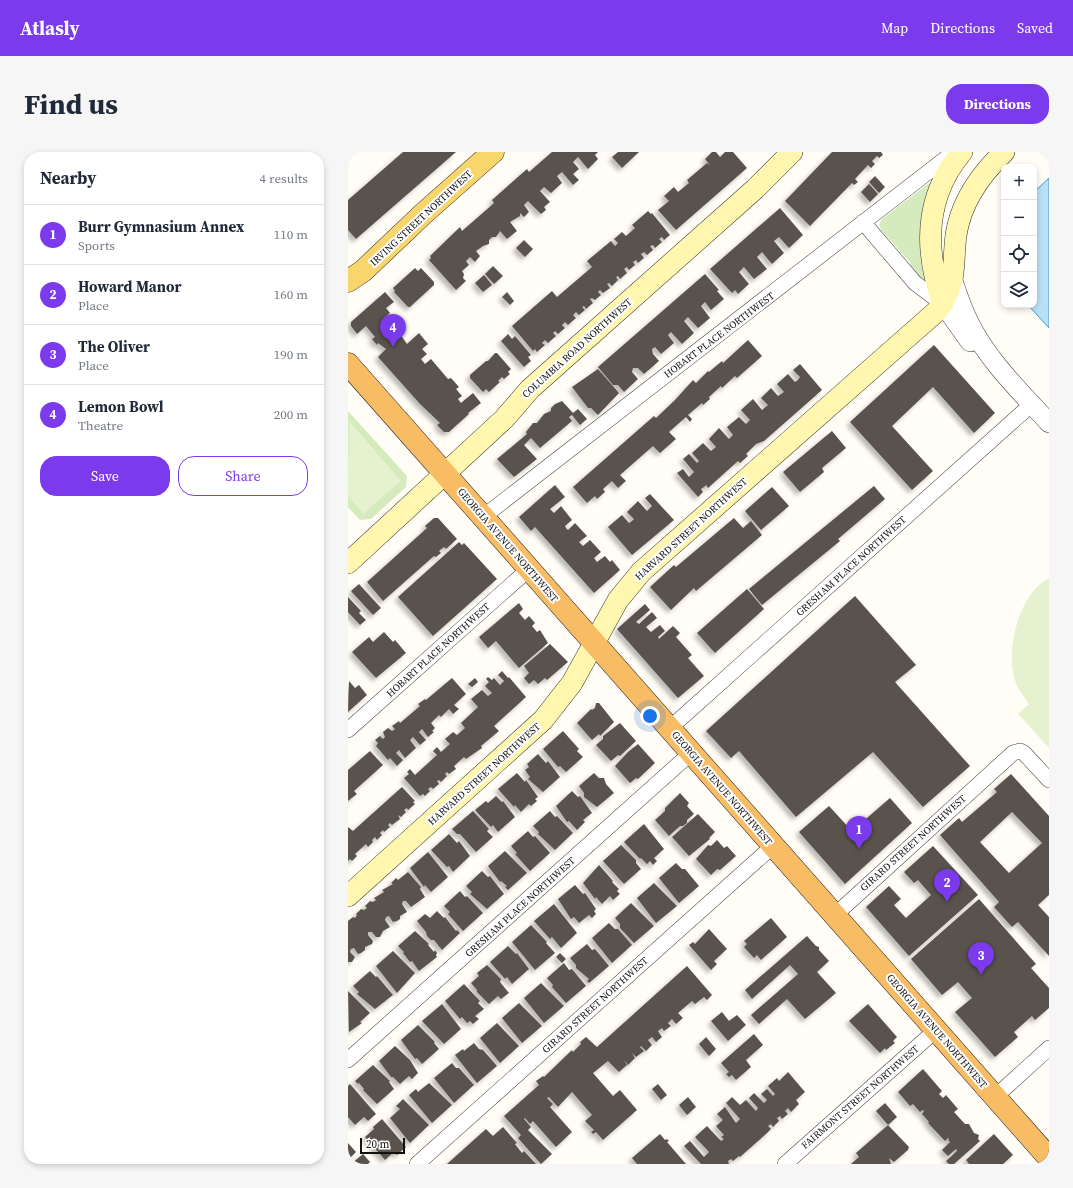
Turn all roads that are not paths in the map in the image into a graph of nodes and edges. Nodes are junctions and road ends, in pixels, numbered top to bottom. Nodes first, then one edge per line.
1 (493, 152) edge
2 (792, 152) edge
3 (954, 152) edge
4 (962, 152) edge
5 (979, 152) edge
6 (1004, 152) edge
7 (863, 222) junction
8 (953, 275) junction
9 (348, 281) edge
10 (942, 304) junction
11 (348, 364) edge
12 (997, 365) junction
13 (1032, 404) junction
14 (1049, 423) edge
15 (445, 475) junction
16 (483, 517) junction
17 (348, 563) edge
18 (529, 569) junction
19 (594, 643) junction
20 (670, 728) junction
21 (348, 730) edge
22 (691, 753) junction
23 (1049, 780) edge
24 (774, 846) junction
25 (348, 896) edge
26 (834, 915) junction
27 (936, 1030) junction
28 (1049, 1048) edge
29 (348, 1060) edge
30 (995, 1097) junction
31 (1049, 1158) edge
32 (417, 1164) edge
33 (785, 1164) edge

1 - 9 main road, IRVING STREET NORTHWEST
2 - 15 main road, COLUMBIA ROAD NORTHWEST
3 - 7 street, HOBART PLACE NORTHWEST
4 - 10 main road
5 - 8 main road
6 - 8 main road
7 - 10 street
7 - 16 street, HOBART PLACE NORTHWEST
8 - 10 main road, HARVARD STREET NORTHWEST
8 - 12 street
10 - 12 street
10 - 19 main road, HARVARD STREET NORTHWEST
11 - 15 highway, GEORGIA AVENUE NORTHWEST
12 - 13 street
13 - 14 street
13 - 20 street, GRESHAM PLACE NORTHWEST
15 - 16 highway, GEORGIA AVENUE NORTHWEST
15 - 17 main road, COLUMBIA ROAD NORTHWEST
16 - 18 highway, GEORGIA AVENUE NORTHWEST
18 - 19 highway, GEORGIA AVENUE NORTHWEST
18 - 21 street, HOBART PLACE NORTHWEST
19 - 20 highway, GEORGIA AVENUE NORTHWEST
19 - 25 main road, HARVARD STREET NORTHWEST
20 - 22 highway, GEORGIA AVENUE NORTHWEST
22 - 24 highway, GEORGIA AVENUE NORTHWEST
22 - 29 street, GRESHAM PLACE NORTHWEST
23 - 26 street, GIRARD STREET NORTHWEST
24 - 26 highway, GEORGIA AVENUE NORTHWEST
24 - 32 street, GIRARD STREET NORTHWEST
26 - 27 highway, GEORGIA AVENUE NORTHWEST
27 - 30 highway, GEORGIA AVENUE NORTHWEST
27 - 33 street, FAIRMONT STREET NORTHWEST
28 - 30 street
30 - 31 highway, GEORGIA AVENUE NORTHWEST

